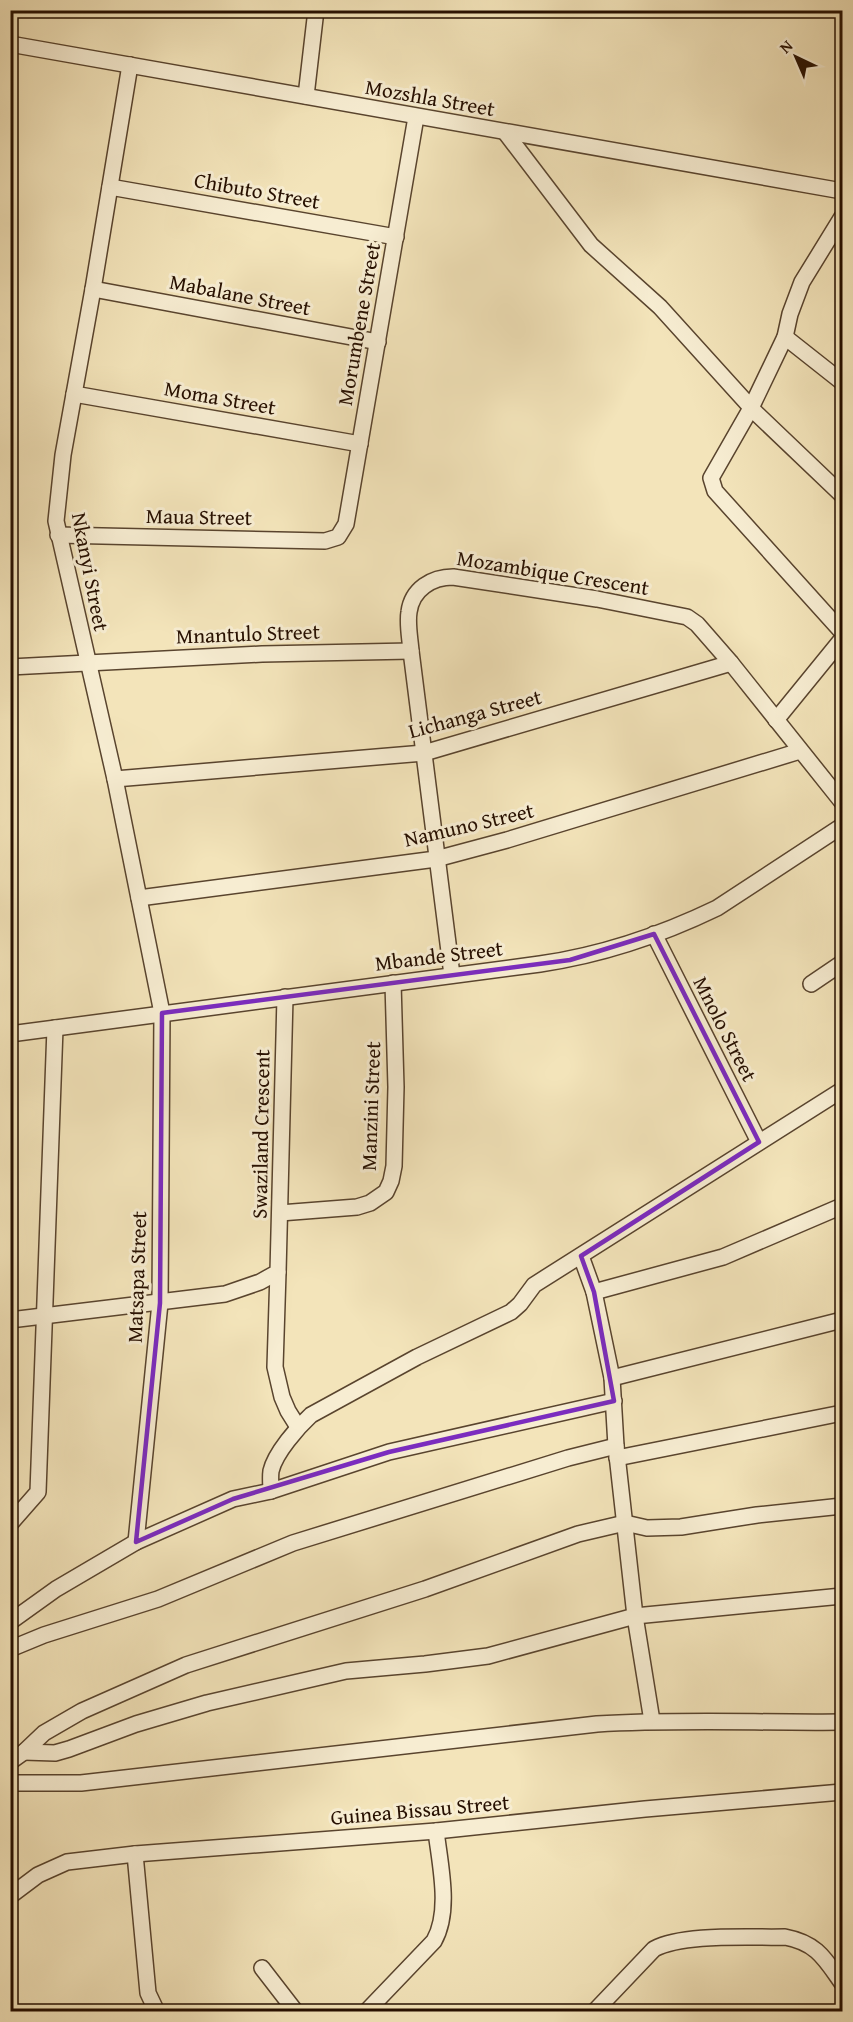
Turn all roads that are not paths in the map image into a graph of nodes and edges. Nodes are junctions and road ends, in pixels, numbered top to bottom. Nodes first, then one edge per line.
1 (316, 10) edge
2 (10, 44) edge
3 (130, 65) junction
4 (306, 96) junction
5 (416, 117) junction
6 (505, 132) junction
7 (110, 187) junction
8 (843, 191) edge
9 (843, 217) edge
10 (396, 237) junction
11 (837, 241) edge
12 (93, 289) junction
13 (785, 337) junction
14 (378, 342) junction
15 (843, 382) edge
16 (74, 394) junction
17 (751, 408) junction
18 (360, 444) junction
19 (843, 495) edge
20 (58, 535) junction
21 (338, 537) joint
22 (843, 632) edge
23 (843, 639) edge
24 (411, 651) junction
25 (87, 663) junction
26 (731, 663) junction
27 (10, 667) edge
28 (776, 720) junction
29 (800, 751) junction
30 (424, 753) junction
31 (115, 779) junction
32 (843, 802) edge
33 (843, 826) edge
34 (436, 859) junction
35 (139, 898) junction
36 (654, 934) junction
37 (843, 963) edge
38 (452, 975) junction
39 (393, 982) junction
40 (812, 984) dead end
41 (285, 997) junction
42 (162, 1014) junction
43 (55, 1028) junction
44 (10, 1034) edge
45 (843, 1090) edge
46 (759, 1142) junction
47 (843, 1206) edge
48 (280, 1213) junction
49 (581, 1256) junction
50 (278, 1272) junction
51 (594, 1292) junction
52 (160, 1303) junction
53 (44, 1317) junction
54 (10, 1320) edge
55 (843, 1320) edge
56 (612, 1378) junction
57 (614, 1401) junction
58 (843, 1413) edge
59 (298, 1427) junction
60 (616, 1452) junction
61 (272, 1491) junction
62 (843, 1506) edge
63 (625, 1523) junction
64 (10, 1524) edge
65 (136, 1542) junction
66 (843, 1596) edge
67 (635, 1616) junction
68 (10, 1622) edge
69 (10, 1650) edge
70 (652, 1721) junction
71 (843, 1722) edge
72 (24, 1752) junction
73 (10, 1762) edge
74 (10, 1783) edge
75 (843, 1792) edge
76 (436, 1831) junction
77 (135, 1854) junction
78 (10, 1896) edge
79 (262, 1968) dead end
80 (843, 1983) edge
81 (157, 2012) edge
82 (296, 2012) edge
83 (366, 2012) edge
84 (594, 2012) edge

1 - 4 street
2 - 3 street, Mozshla Street
3 - 4 street, Mozshla Street
3 - 7 street, Nkanyi Street
4 - 5 street, Mozshla Street
5 - 6 street, Mozshla Street
5 - 10 street, Morumbene Street
6 - 8 street, Mozshla Street
6 - 17 street
7 - 10 street, Chibuto Street
7 - 12 street, Nkanyi Street
9 - 11 street
10 - 14 street, Morumbene Street
11 - 13 street
12 - 14 street, Mabalane Street
12 - 16 street, Nkanyi Street
13 - 15 street
13 - 17 street
14 - 18 street, Morumbene Street
16 - 18 street, Moma Street
16 - 20 street, Nkanyi Street
17 - 19 street
17 - 22 street
18 - 21 street, Morumbene Street
20 - 21 street, Maua Street
20 - 25 street, Nkanyi Street
23 - 28 street
24 - 25 street, Mnantulo Street
24 - 26 street, Mozambique Crescent
24 - 30 street, Mozambique Crescent
25 - 27 street, Mnantulo Street
25 - 31 street, Nkanyi Street
26 - 28 street, Mozambique Crescent
26 - 30 street, Lichanga Street
28 - 29 street, Mozambique Crescent
29 - 32 street, Mozambique Crescent
29 - 34 street, Namuno Street
30 - 31 street, Lichanga Street
30 - 34 street, Mozambique Crescent
31 - 35 street, Nkanyi Street
33 - 36 street, Mbande Street
34 - 35 street, Namuno Street
34 - 38 street, Mozambique Crescent
35 - 42 street, Nkanyi Street
36 - 38 street, Mbande Street
36 - 46 street, Mnolo Street
37 - 40 street
38 - 39 street, Mbande Street
39 - 41 street, Mbande Street
39 - 48 street, Manzini Street
41 - 42 street, Mbande Street
41 - 48 street, Swaziland Crescent
42 - 43 street, Mbande Street
42 - 52 street, Matsapa Street
43 - 44 street, Mbande Street
43 - 53 street
45 - 46 street
46 - 49 street
47 - 51 street
48 - 50 street, Swaziland Crescent
49 - 51 street
49 - 59 street
50 - 52 street
50 - 59 street, Swaziland Crescent
51 - 56 street
52 - 53 street
52 - 65 street, Matsapa Street
53 - 54 street
53 - 64 street
55 - 56 street
56 - 57 street
57 - 60 street
57 - 61 street
58 - 60 street
59 - 61 street
60 - 63 street
60 - 69 street
61 - 65 street
62 - 63 street
63 - 67 street
63 - 72 street
65 - 68 street
66 - 67 street
67 - 70 street
67 - 72 street
70 - 71 street
70 - 74 street
72 - 73 street
75 - 76 street, Guinea Bissau Street
76 - 77 street, Guinea Bissau Street
76 - 83 street
77 - 78 street, Guinea Bissau Street
77 - 81 street
79 - 82 street
80 - 84 street

